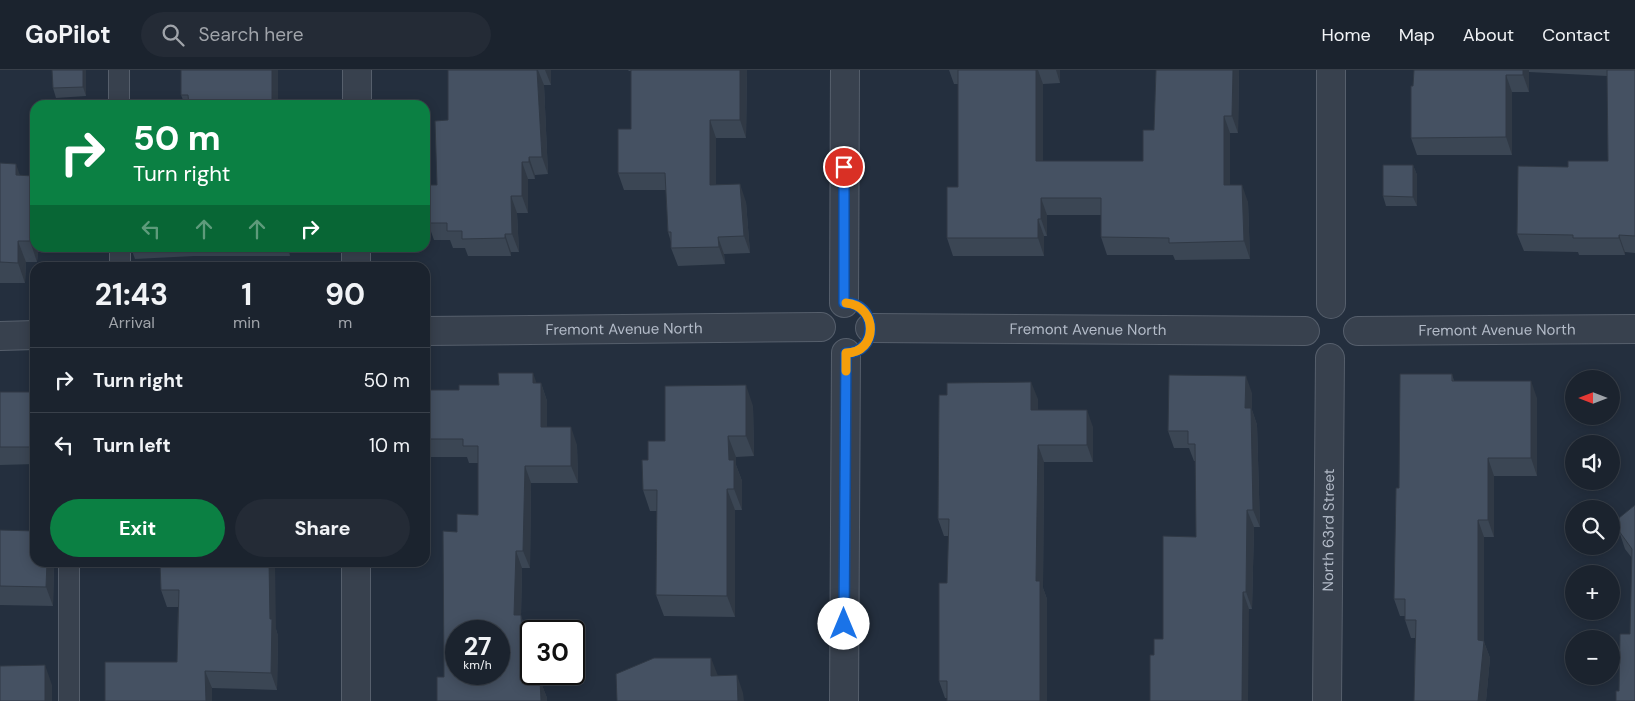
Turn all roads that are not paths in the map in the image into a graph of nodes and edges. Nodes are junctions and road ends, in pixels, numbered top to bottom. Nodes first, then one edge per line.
1 (119, 70) edge
2 (358, 70) edge
3 (845, 70) edge
4 (1331, 70) edge
5 (119, 100) edge
6 (357, 100) edge
7 (844, 303) junction
8 (1331, 304) junction
9 (821, 327) junction
10 (870, 328) junction
11 (1635, 329) edge
12 (430, 331) edge
13 (1305, 331) junction
14 (1358, 331) junction
15 (30, 335) edge
16 (0, 336) edge
17 (846, 353) junction
18 (1330, 358) junction
19 (69, 567) edge
20 (356, 567) edge
21 (69, 701) edge
22 (356, 701) edge
23 (844, 701) edge
24 (1327, 701) edge

1 - 5 lane
2 - 6 street
3 - 7 street
4 - 8 street
7 - 9 street
7 - 10 street
8 - 13 street
8 - 14 street
9 - 12 street, Fremont Avenue North
9 - 17 street
10 - 13 street, Fremont Avenue North
10 - 17 street
11 - 14 street, Fremont Avenue North
13 - 18 street
14 - 18 street
15 - 16 street
17 - 23 street
18 - 24 street, North 63rd Street
19 - 21 lane
20 - 22 street

